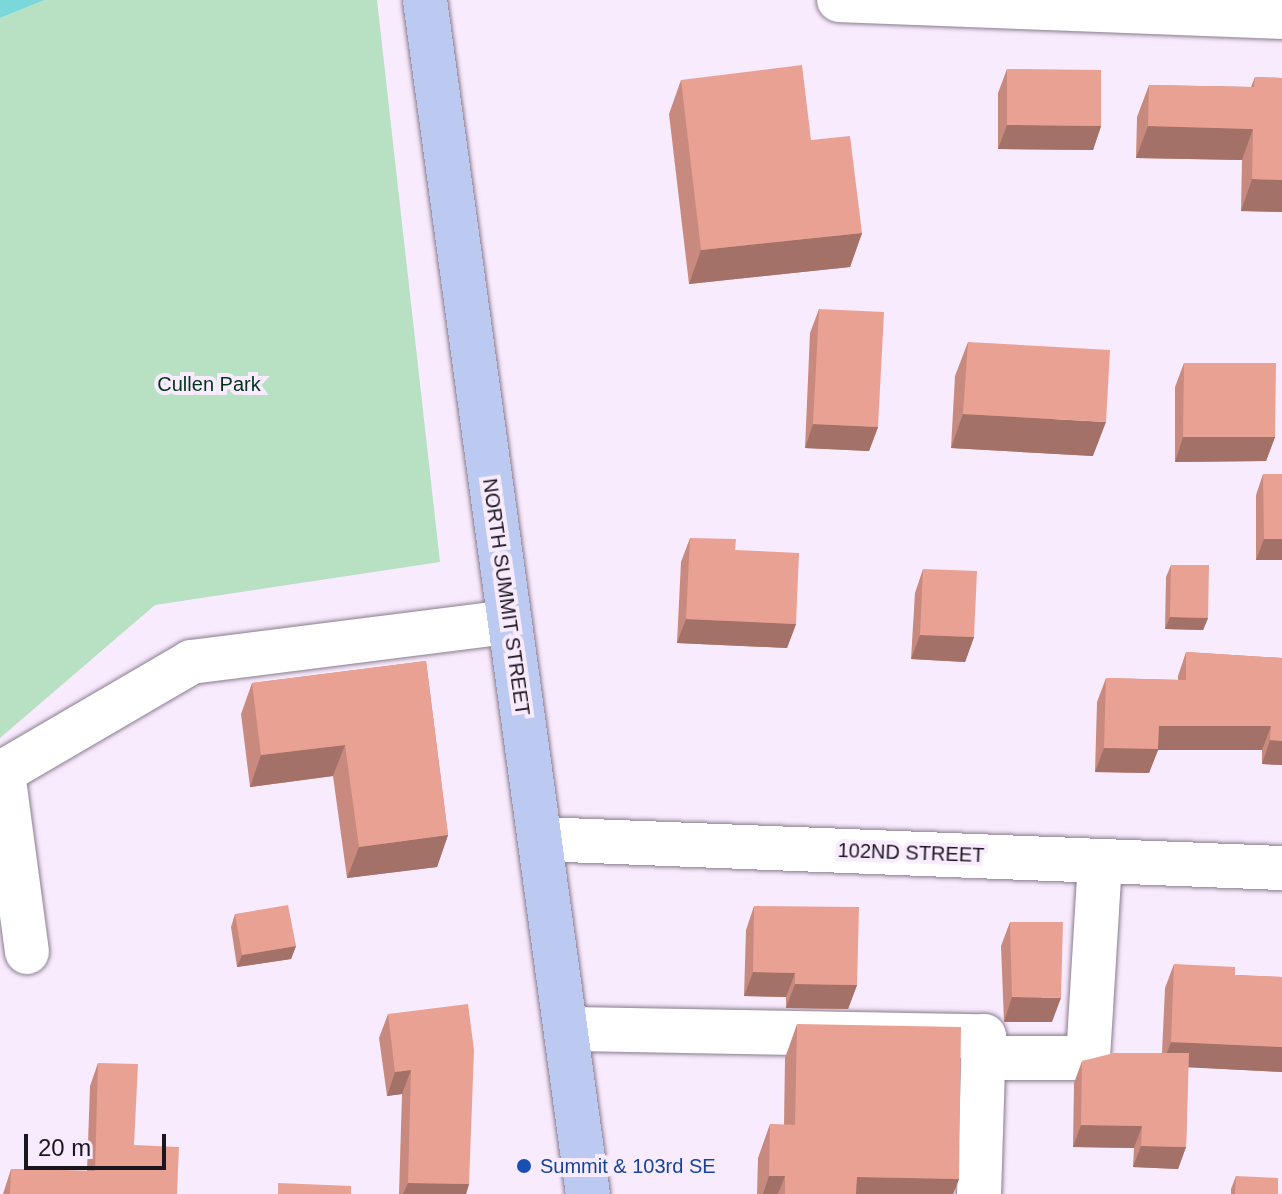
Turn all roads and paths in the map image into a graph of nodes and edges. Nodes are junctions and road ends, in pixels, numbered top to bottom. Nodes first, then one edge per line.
1 (425, 0) edge
2 (839, 0) edge
3 (1282, 17) edge
4 (509, 622) junction
5 (540, 839) junction
6 (1100, 861) junction
7 (1282, 868) edge
8 (27, 952) dead end
9 (567, 1029) junction
10 (983, 1058) junction
11 (588, 1194) edge
12 (979, 1194) edge

1 - 4 main road, NORTH SUMMIT STREET
2 - 3 street
4 - 5 main road, NORTH SUMMIT STREET
4 - 8 street
5 - 6 street, 102ND STREET
5 - 9 main road, NORTH SUMMIT STREET
6 - 7 street, 102ND STREET
6 - 10 street
9 - 10 street
9 - 11 main road, NORTH SUMMIT STREET
10 - 12 street

